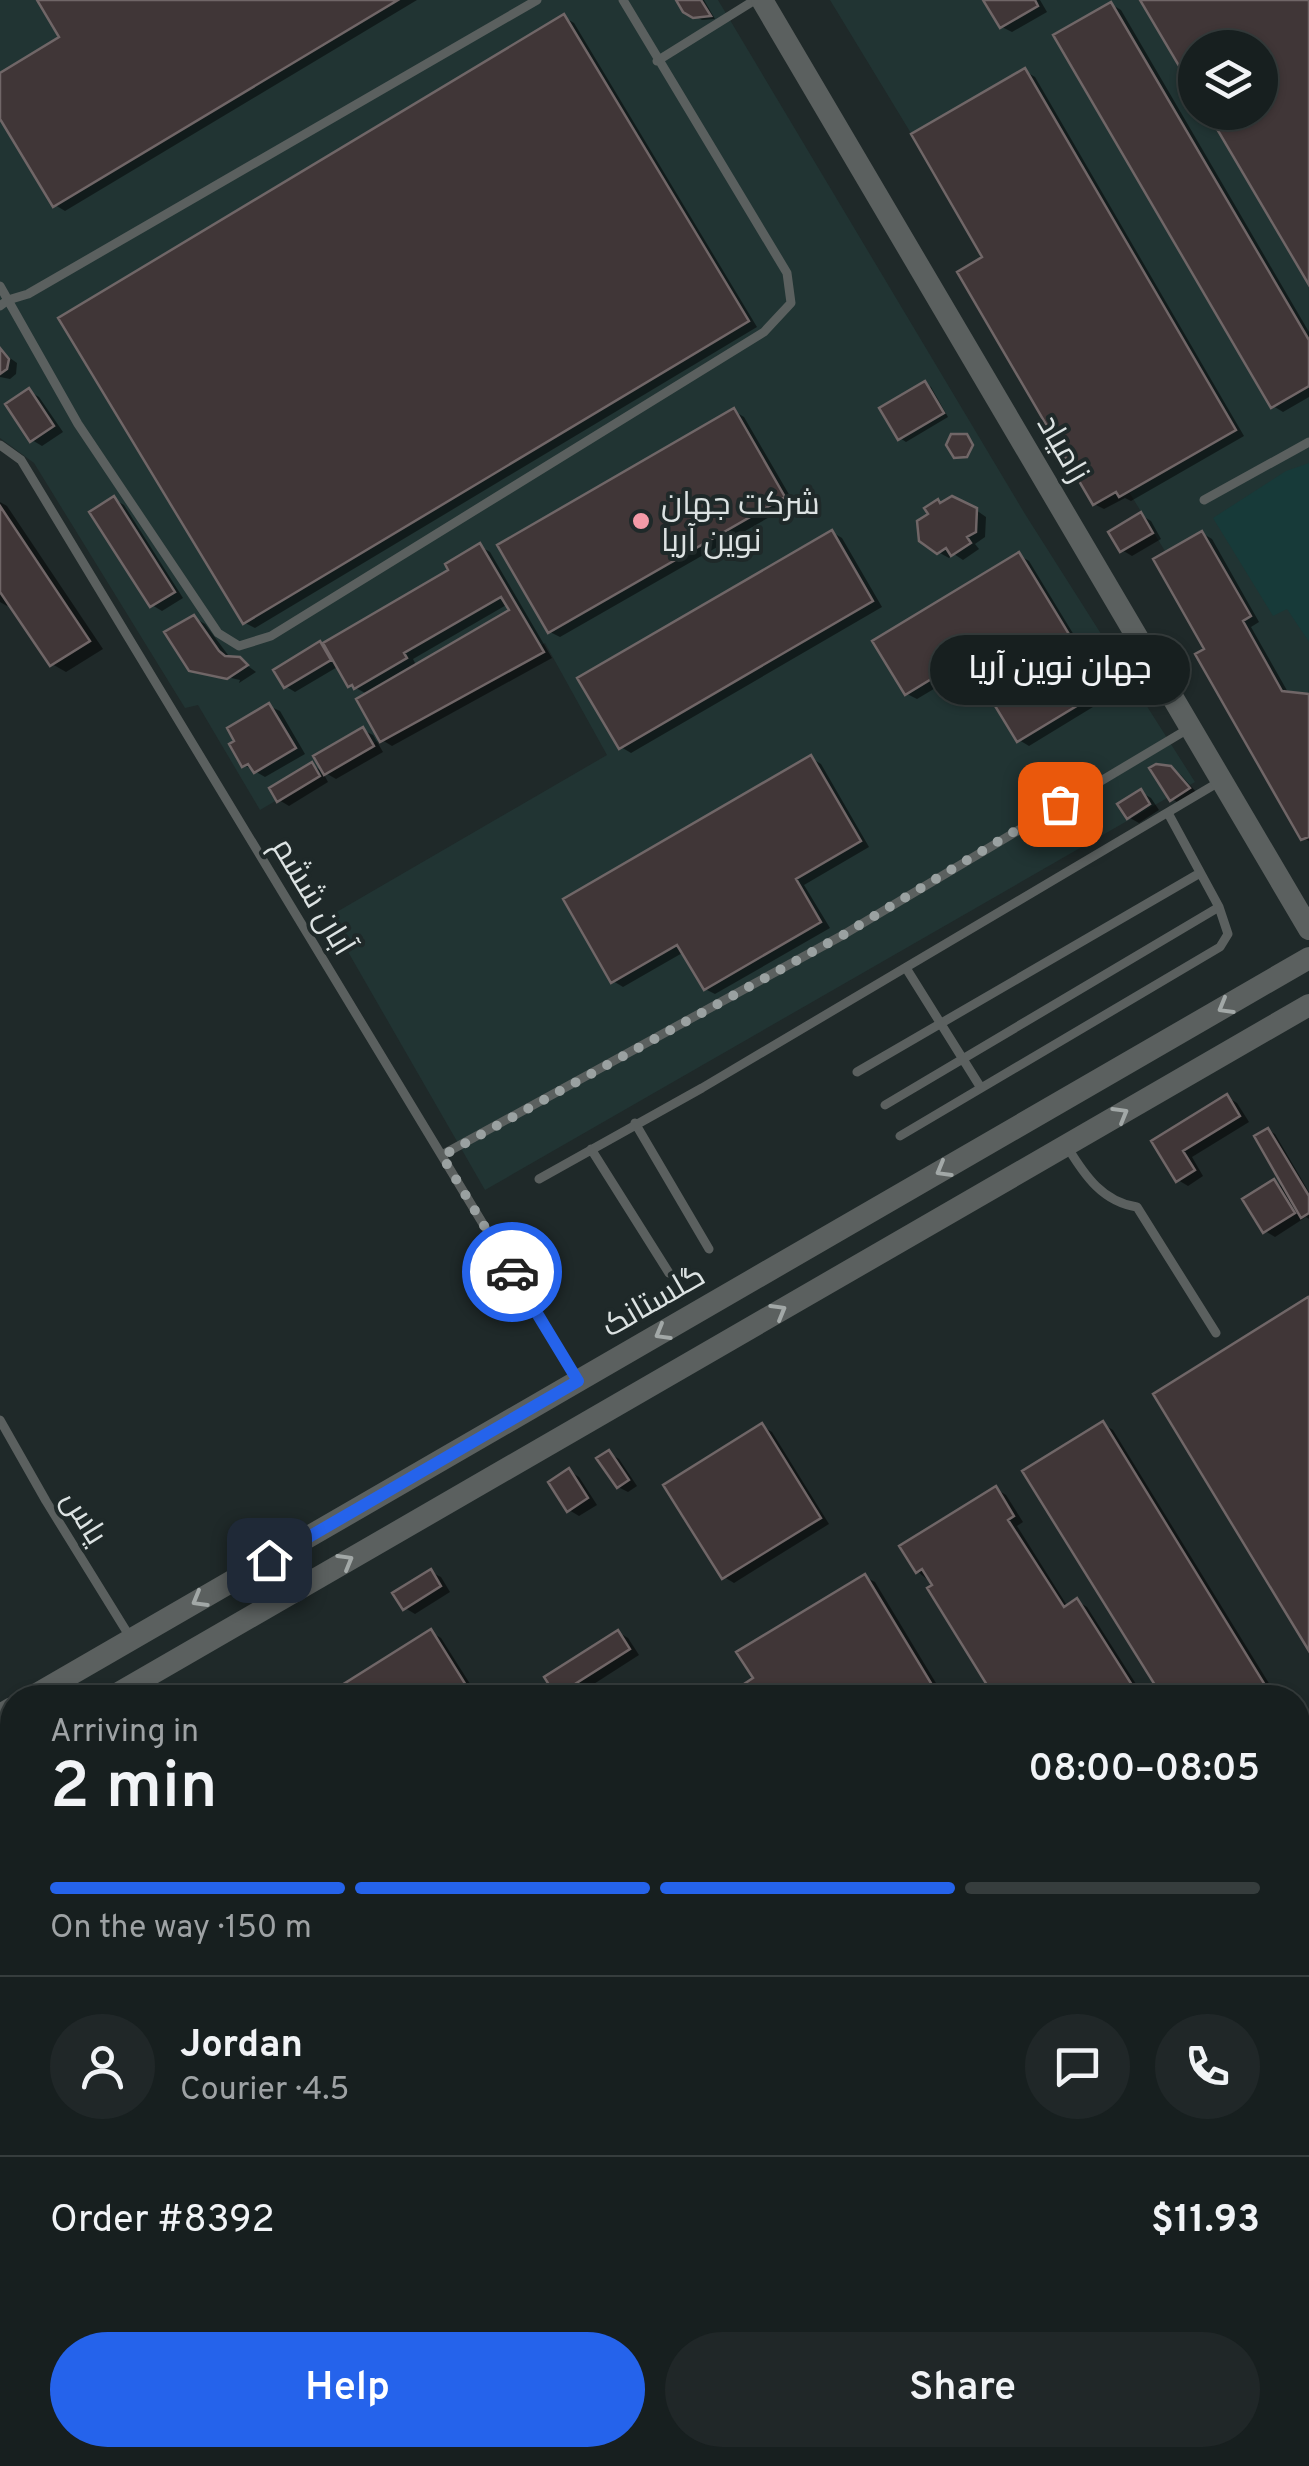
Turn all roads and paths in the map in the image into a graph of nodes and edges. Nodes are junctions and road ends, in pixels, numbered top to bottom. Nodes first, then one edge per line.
1 (536, 0) edge
2 (623, 0) edge
3 (759, 0) edge
4 (657, 61) junction
5 (0, 286) edge
6 (4, 303) edge
7 (1309, 442) edge
8 (0, 444) edge
9 (1204, 500) dead end
10 (1190, 727) junction
11 (1222, 780) junction
12 (1168, 813) junction
13 (1200, 872) junction
14 (1219, 907) junction
15 (1309, 929) edge
16 (1309, 958) edge
17 (906, 968) junction
18 (1309, 1005) edge
19 (940, 1022) junction
20 (964, 1060) junction
21 (856, 1072) dead end
22 (981, 1088) junction
23 (885, 1105) dead end
24 (635, 1122) junction
25 (900, 1136) dead end
26 (1066, 1146) junction
27 (590, 1149) junction
28 (442, 1156) junction
29 (539, 1179) dead end
30 (709, 1249) dead end
31 (669, 1273) dead end
32 (1216, 1333) dead end
33 (578, 1381) junction
34 (0, 1420) edge
35 (131, 1639) junction
36 (52, 1685) edge
37 (133, 1685) edge

1 - 6 lane
2 - 4 lane
3 - 4 lane
3 - 10 street, زامیاد
4 - 6 lane
5 - 6 lane
7 - 9 lane
8 - 28 lane, آبان ششم
10 - 11 street, زامیاد
10 - 28 lane
11 - 12 lane
11 - 15 street, زامیاد
12 - 13 lane
12 - 17 lane
13 - 14 lane
13 - 19 lane
14 - 20 lane
14 - 22 lane
16 -> 33 street, گلستانک
17 - 19 lane
17 - 24 lane
26 -> 18 street
19 - 20 lane
19 - 21 lane
20 - 22 lane
20 - 23 lane
22 - 25 lane
24 - 27 lane
24 - 30 lane
26 - 32 lane
37 -> 26 street
27 - 29 lane
27 - 31 lane
28 - 33 lane, آبان ششم
33 -> 35 street, گلستانک
34 - 35 lane, یاس
35 - 36 street, گلستانک

